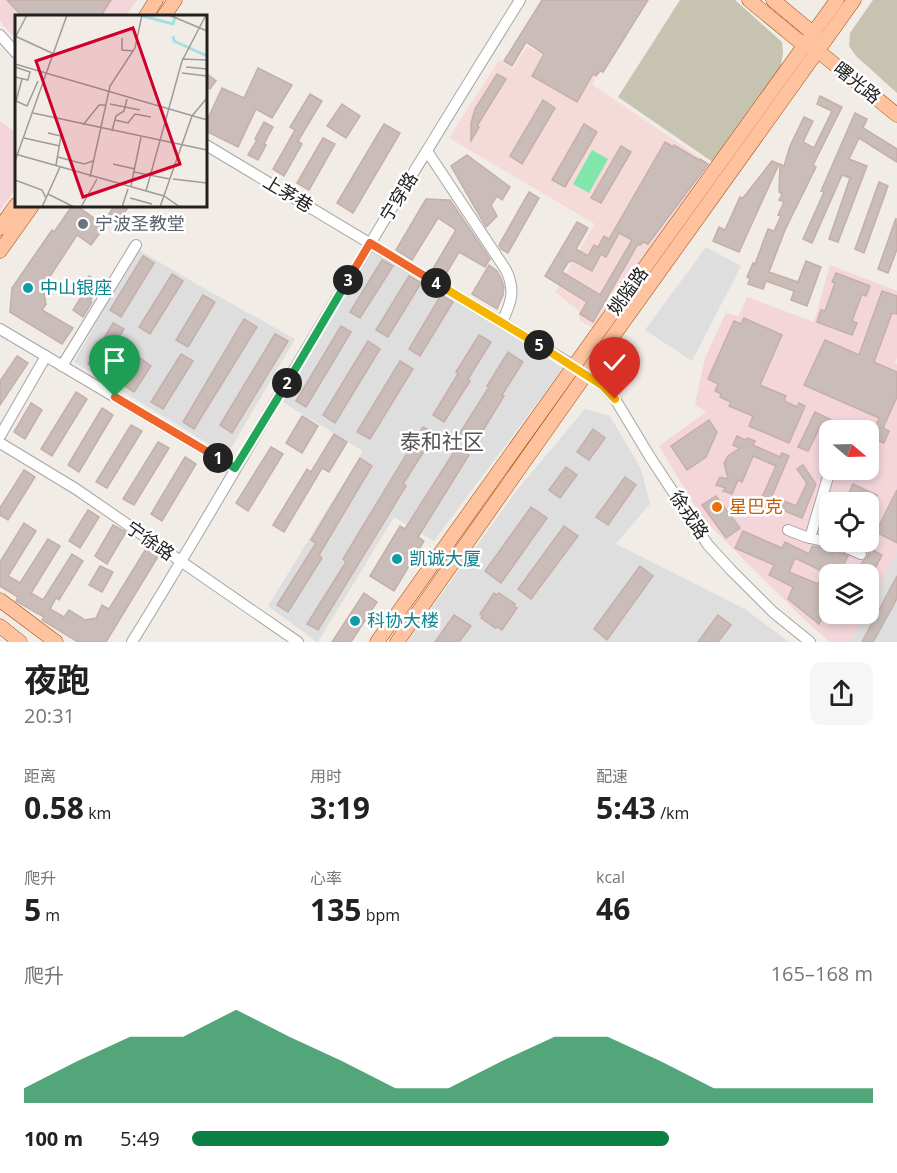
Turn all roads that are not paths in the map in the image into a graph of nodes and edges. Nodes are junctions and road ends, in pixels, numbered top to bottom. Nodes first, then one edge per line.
1 (156, 0) edge
2 (175, 0) edge
3 (520, 0) edge
4 (749, 0) edge
5 (773, 0) edge
6 (837, 0) edge
7 (854, 0) edge
8 (147, 15) edge
9 (165, 15) edge
10 (0, 34) edge
11 (814, 34) junction
12 (812, 49) junction
13 (15, 52) edge
14 (897, 115) edge
15 (207, 146) edge
16 (427, 151) junction
17 (15, 206) edge
18 (31, 207) edge
19 (0, 228) edge
20 (370, 243) junction
21 (136, 245) dead end
22 (0, 251) edge
23 (502, 322) junction
24 (0, 329) edge
25 (46, 357) junction
26 (62, 366) junction
27 (574, 366) junction
28 (586, 374) junction
29 (0, 436) edge
30 (0, 443) edge
31 (235, 468) junction
32 (827, 480) edge
33 (788, 530) dead end
34 (810, 538) junction
35 (861, 554) dead end
36 (181, 562) junction
37 (0, 600) edge
38 (0, 626) edge
39 (20, 642) edge
40 (56, 642) edge
41 (132, 642) edge
42 (298, 642) edge
43 (377, 642) edge
44 (397, 642) edge
45 (810, 642) edge

1 - 8 main road
2 - 9 main road
3 - 16 street, 宁穿路
4 - 12 main road, 曙光路
5 - 11 main road
6 - 11 main road
7 - 12 main road, 姚隘路
10 - 13 street
11 - 12 main road, 曙光路
12 - 14 main road, 曙光路
12 - 27 main road, 姚隘路
12 - 28 main road, 姚隘路
15 - 20 street, 上茅巷
16 - 20 street, 宁穿路
16 - 23 street
17 - 19 main road
18 - 22 main road
20 - 23 street, 上茅巷
20 - 31 street, 宁穿路
21 - 26 street
23 - 27 street, 徐戎路
24 - 25 street
25 - 26 street
25 - 29 street
26 - 31 street
27 - 28 street, 徐戎路
27 - 43 main road, 姚隘路
28 - 44 main road, 姚隘路
28 - 45 street, 徐戎路
30 - 36 street, 宁徐路
31 - 36 street, 宁穿路
32 - 34 street
33 - 34 street
34 - 35 street
36 - 41 street, 宁穿路
36 - 42 street, 宁徐路
37 - 40 main road
38 - 39 main road

